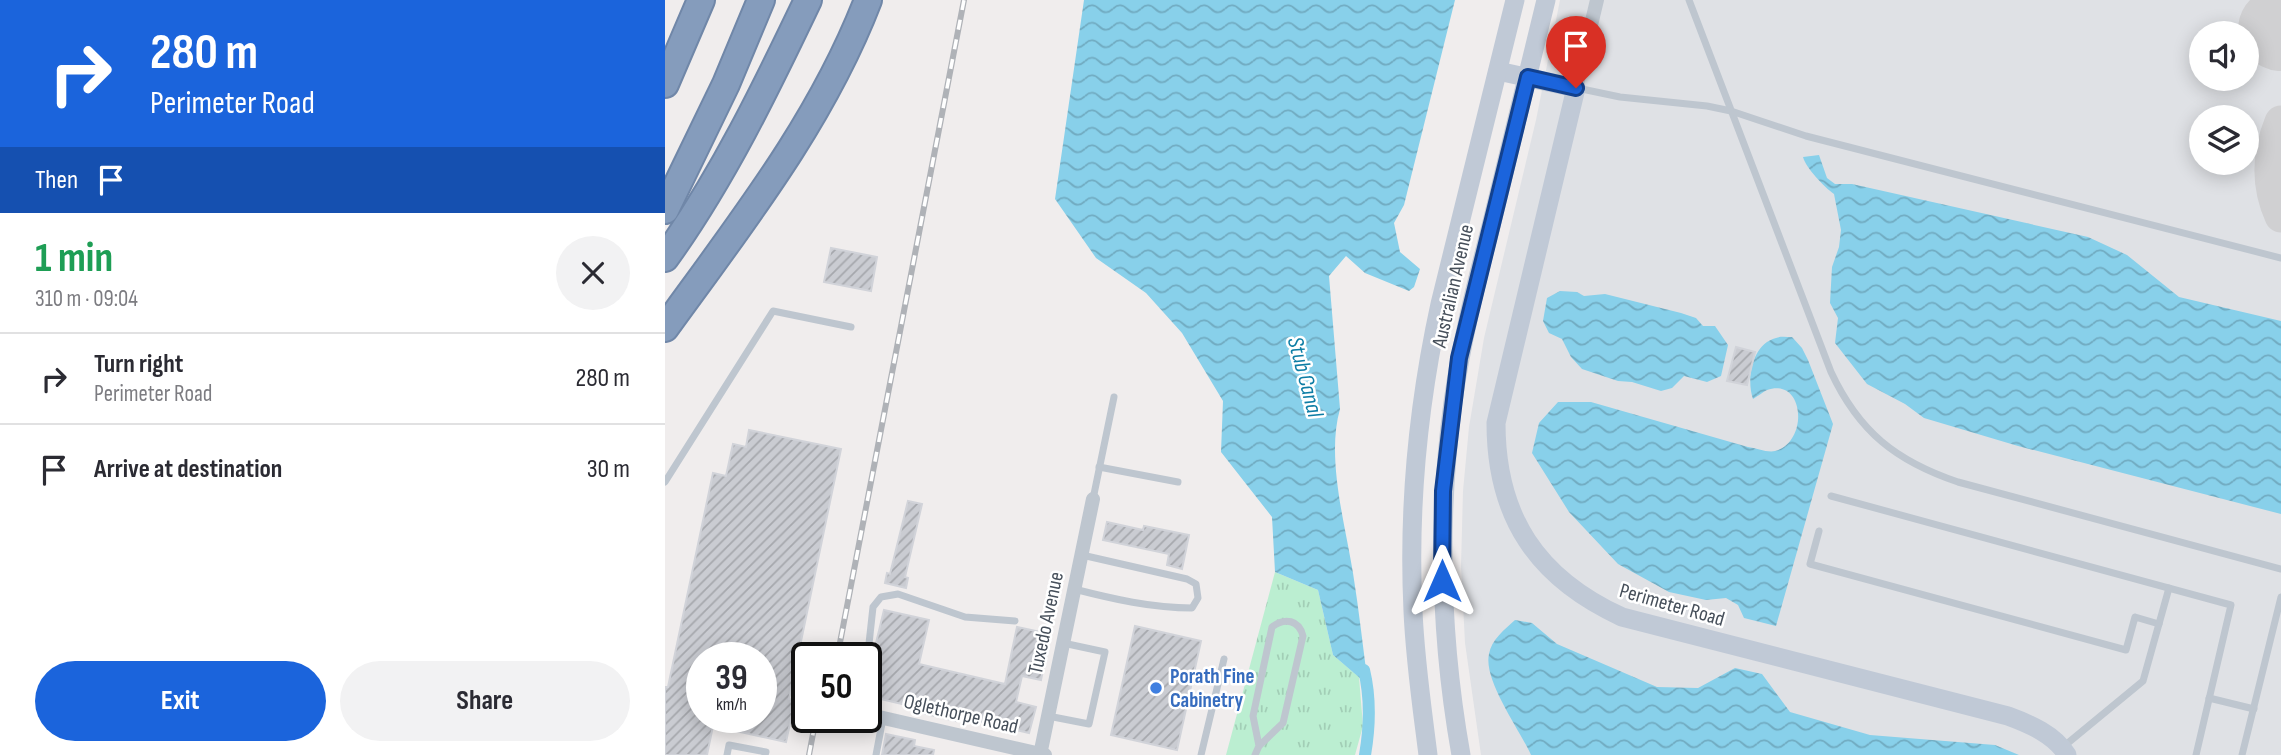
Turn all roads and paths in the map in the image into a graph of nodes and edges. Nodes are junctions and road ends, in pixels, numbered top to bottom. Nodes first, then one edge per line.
1 (701, 0) edge
2 (761, 0) edge
3 (808, 0) edge
4 (868, 0) edge
5 (1515, 0) edge
6 (1546, 0) edge
7 (1597, 0) edge
8 (1689, 0) edge
9 (1498, 71) junction
10 (1528, 77) junction
11 (665, 84) edge
12 (1576, 88) junction
13 (1731, 111) junction
14 (665, 210) edge
15 (665, 258) edge
16 (2281, 258) edge
17 (851, 327) dead end
18 (665, 328) edge
19 (1114, 397) dead end
20 (1099, 467) junction
21 (665, 482) edge
22 (1178, 482) dead end
23 (1831, 496) dead end
24 (1093, 499) joint
25 (1819, 531) dead end
26 (1081, 555) junction
27 (2281, 569) edge
28 (2169, 588) junction
29 (1074, 589) junction
30 (2281, 597) edge
31 (1015, 621) dead end
32 (2159, 624) junction
33 (869, 642) edge
34 (1063, 643) junction
35 (1224, 659) dead end
36 (2209, 698) junction
37 (2254, 709) junction
38 (1048, 716) junction
39 (883, 717) joint
40 (1259, 746) junction
41 (2065, 751) edge
42 (727, 755) edge
43 (765, 755) edge
44 (876, 755) edge
45 (1042, 755) edge
46 (1201, 755) edge
47 (1255, 755) edge
48 (1428, 755) edge
49 (1461, 755) edge
50 (2196, 755) edge
51 (2242, 755) edge

1 - 11 highway
2 - 14 highway
3 - 15 highway
4 - 18 highway
5 - 9 main road, Australian Avenue
6 - 10 main road, Australian Avenue
7 - 12 street, Perimeter Road
8 - 13 lane
9 - 10 main road
9 - 48 main road, Australian Avenue
10 - 12 main road
10 - 49 main road, Australian Avenue
12 - 13 lane
12 - 41 main road, Perimeter Road
13 - 16 lane
13 - 27 lane
17 - 21 lane
19 - 20 lane
20 - 22 lane
20 - 24 lane
23 - 28 lane
24 - 26 street, Tuxedo Avenue
25 - 32 lane
26 - 29 street, Tuxedo Avenue
26 - 29 lane
28 - 32 lane
28 - 36 lane
29 - 34 street, Tuxedo Avenue
30 - 37 lane
31 - 33 lane
32 - 41 lane
34 - 38 street, Tuxedo Avenue
34 - 38 lane
35 - 46 lane
36 - 37 lane
36 - 50 lane
37 - 51 lane
38 - 45 street, Tuxedo Avenue
39 - 44 lane
39 - 45 street, Oglethorpe Road
40 - 40 lane
40 - 47 lane
42 - 43 lane

